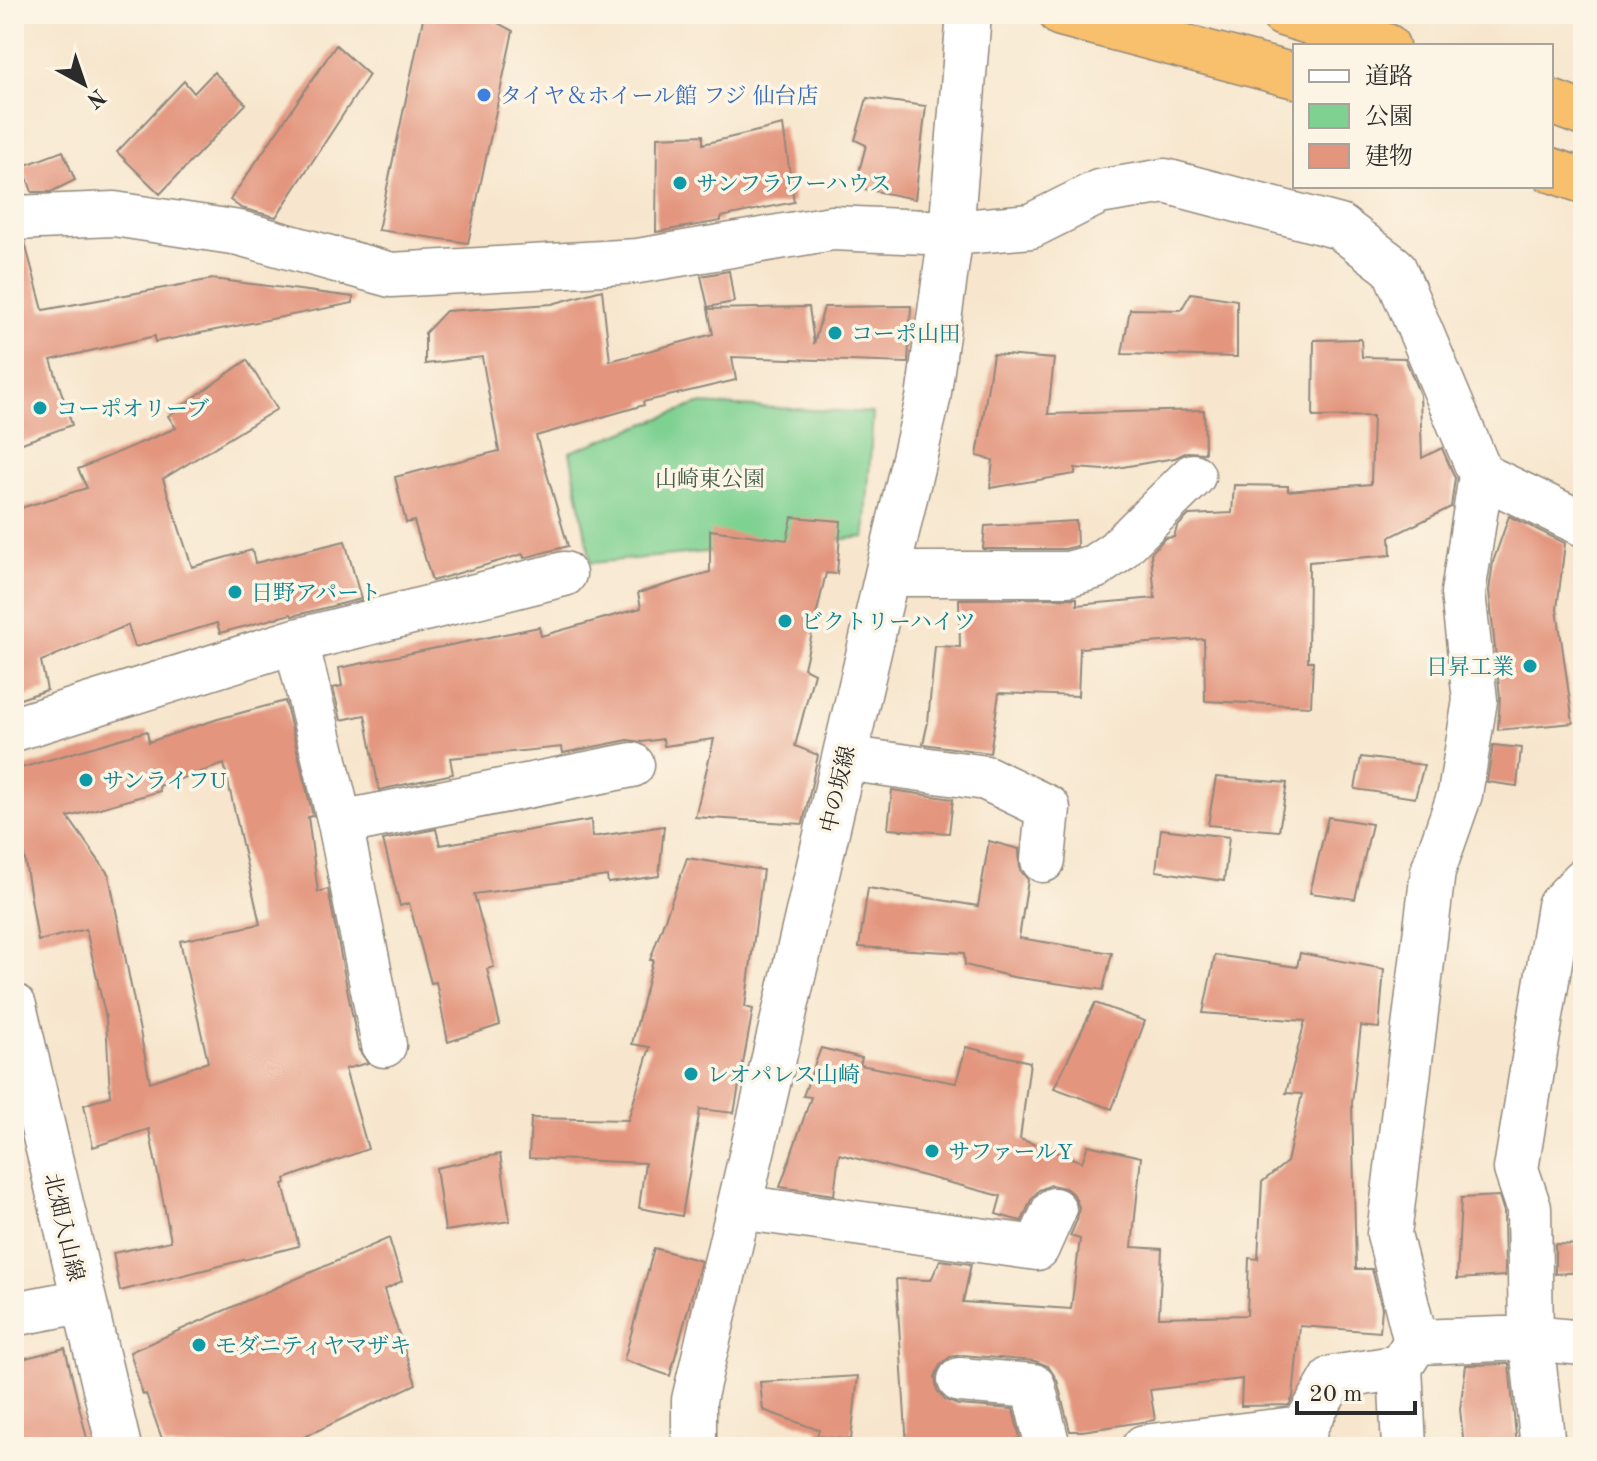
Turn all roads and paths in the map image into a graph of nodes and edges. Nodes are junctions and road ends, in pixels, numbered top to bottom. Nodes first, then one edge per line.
1 (969, 14) edge
2 (1061, 14) edge
3 (1283, 14) edge
4 (1380, 44) edge
5 (1293, 75) edge
6 (1553, 103) edge
7 (1583, 114) edge
8 (1553, 171) edge
9 (1583, 181) edge
10 (14, 218) edge
11 (951, 233) junction
12 (1481, 475) junction
13 (1193, 476) dead end
14 (1583, 524) edge
15 (564, 574) dead end
16 (888, 574) junction
17 (296, 641) junction
18 (14, 729) edge
19 (844, 758) junction
20 (632, 765) dead end
21 (340, 823) junction
22 (1043, 860) dead end
23 (1583, 881) edge
24 (14, 1006) edge
25 (384, 1045) dead end
26 (739, 1207) junction
27 (1054, 1210) dead end
28 (82, 1301) junction
29 (14, 1314) edge
30 (1531, 1338) junction
31 (1583, 1343) edge
32 (1408, 1354) junction
33 (960, 1380) dead end
34 (1305, 1438) edge
35 (119, 1447) edge
36 (694, 1447) edge
37 (1048, 1447) edge
38 (1144, 1447) edge
39 (1404, 1447) edge
40 (1543, 1447) edge

1 - 11 street, 中の坂線
2 - 5 highway
3 - 4 highway
6 - 7 highway
8 - 9 highway
10 - 11 street
11 - 12 street
11 - 16 street, 中の坂線
12 - 14 street
12 - 32 street
13 - 16 street
15 - 17 street
16 - 19 street, 中の坂線
17 - 18 street
17 - 21 street
19 - 22 street
19 - 26 street, 中の坂線
20 - 21 street
21 - 25 street
23 - 30 street
24 - 28 street, 北畑入山線
26 - 27 street
26 - 36 street, 中の坂線
28 - 29 street
28 - 35 street, 北畑入山線
30 - 31 street
30 - 32 street
30 - 40 street
32 - 34 street
32 - 39 street
33 - 37 street
34 - 38 street

